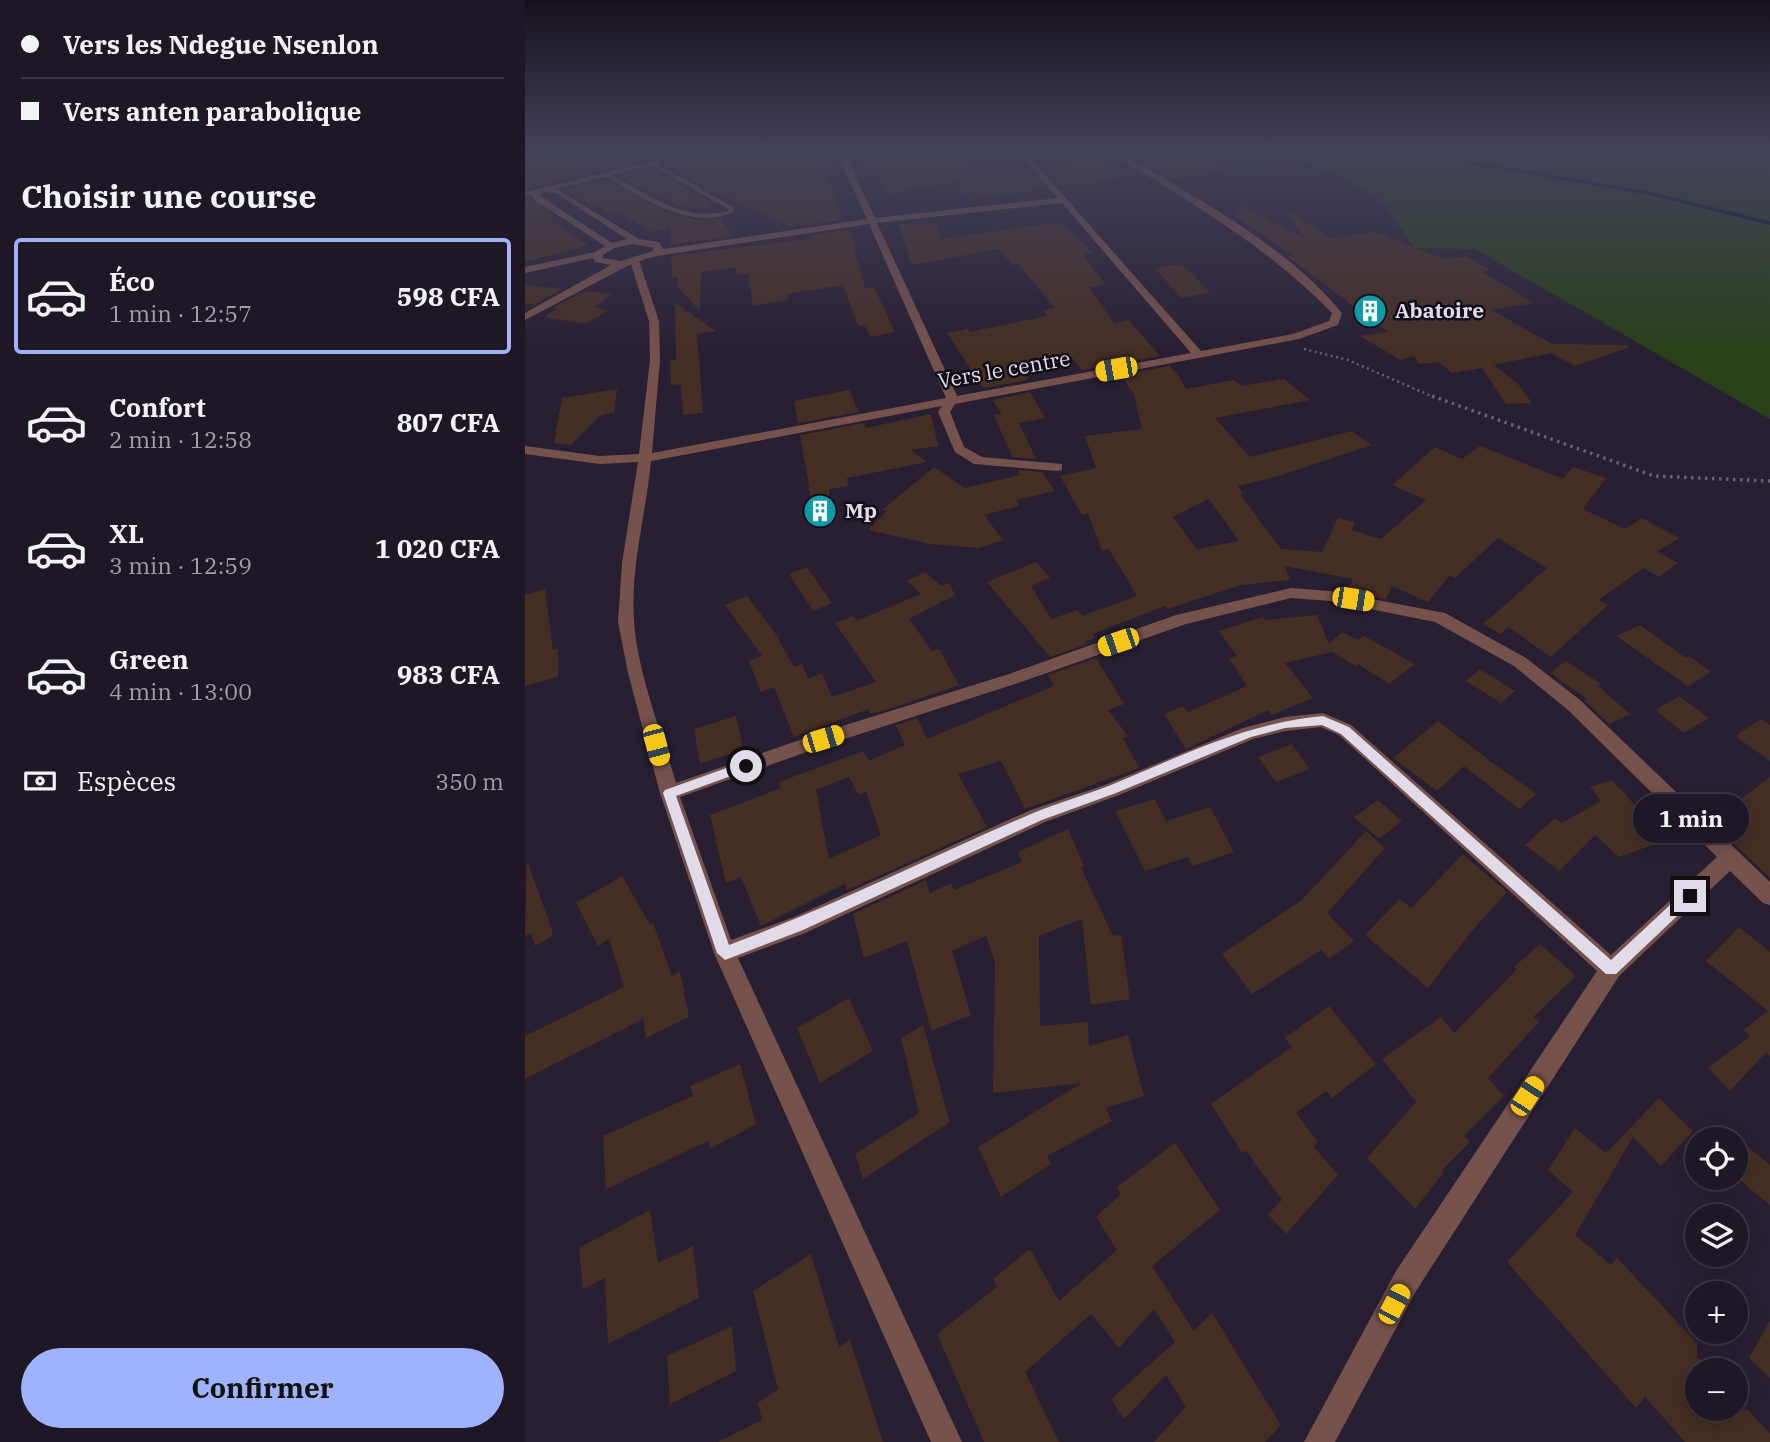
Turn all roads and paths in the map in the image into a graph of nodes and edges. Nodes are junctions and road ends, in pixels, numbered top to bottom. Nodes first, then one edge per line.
1 (567, 217) edge
2 (588, 217) edge
3 (870, 217) edge
4 (902, 217) edge
5 (1080, 217) edge
6 (1223, 217) edge
7 (872, 221) junction
8 (611, 246) junction
9 (656, 253) junction
10 (631, 256) junction
11 (598, 257) junction
12 (525, 270) edge
13 (582, 282) junction
14 (525, 317) edge
15 (1269, 341) junction
16 (1198, 354) junction
17 (952, 399) junction
18 (525, 450) edge
19 (645, 458) junction
20 (1057, 467) dead end
21 (1770, 481) edge
22 (669, 793) junction
23 (1729, 859) junction
24 (1770, 895) edge
25 (725, 953) junction
26 (1611, 969) junction
27 (947, 1442) edge
28 (1319, 1442) edge

1 - 8 street
2 - 10 street
3 - 7 street
4 - 7 street
5 - 16 street
6 - 15 street, Vers le centre
7 - 9 street
7 - 17 street
8 - 10 street
8 - 11 street
9 - 10 street
9 - 10 street
10 - 11 street
10 - 13 street
10 - 19 street
11 - 12 street
11 - 13 street
13 - 14 street
15 - 16 street, Vers le centre
15 - 21 path
16 - 17 street, Vers le centre
17 - 19 street, Vers le centre
17 - 20 street
18 - 19 street, Vers le centre
19 - 22 street
22 - 23 street
22 - 25 street
23 - 24 street
23 - 26 street
25 - 26 street
25 - 27 street
26 - 28 street

